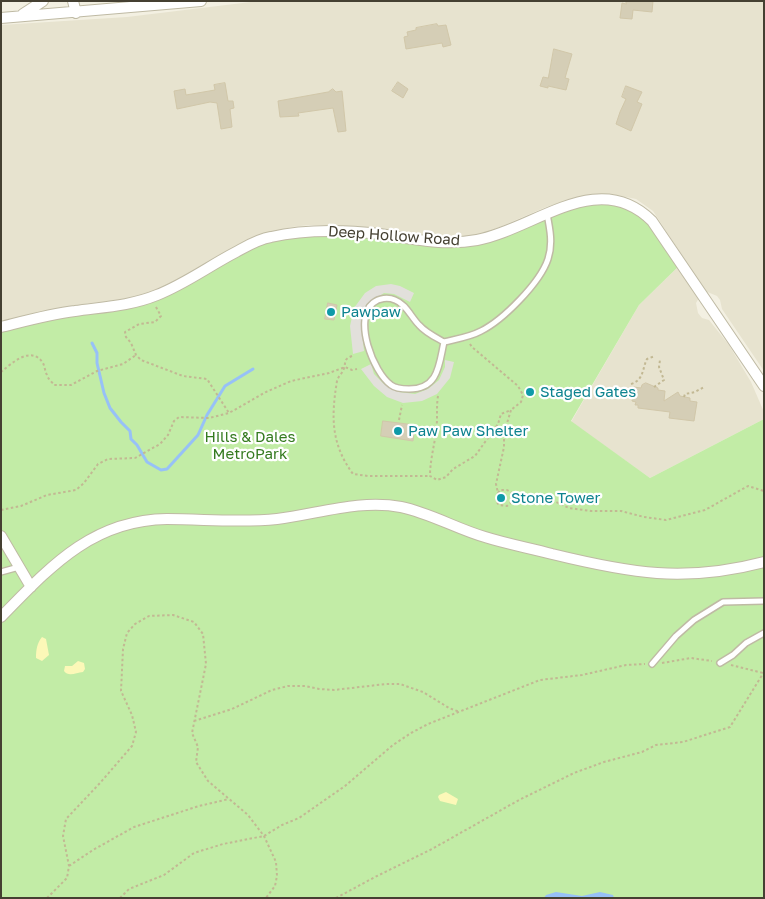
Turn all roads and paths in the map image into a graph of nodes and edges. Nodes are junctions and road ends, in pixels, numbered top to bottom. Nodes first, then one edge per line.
1 (43, 1) edge
2 (73, 1) edge
3 (201, 1) edge
4 (76, 12) junction
5 (19, 16) junction
6 (1, 18) edge
7 (547, 213) junction
8 (149, 298) junction
9 (1, 327) edge
10 (466, 336) junction
11 (444, 342) junction
12 (136, 355) junction
13 (352, 356) dead end
14 (655, 356) dead end
15 (660, 360) dead end
16 (345, 367) junction
17 (357, 369) dead end
18 (1, 372) edge
19 (631, 384) dead end
20 (764, 386) edge
21 (654, 387) dead end
22 (704, 387) dead end
23 (438, 396) dead end
24 (684, 397) dead end
25 (402, 405) dead end
26 (511, 410) junction
27 (229, 413) junction
28 (400, 420) dead end
29 (430, 476) junction
30 (764, 491) edge
31 (498, 493) junction
32 (514, 499) junction
33 (1, 510) edge
34 (1, 536) edge
35 (764, 562) edge
36 (19, 567) junction
37 (1, 572) edge
38 (31, 587) junction
39 (764, 600) edge
40 (1, 617) edge
41 (764, 633) edge
42 (720, 663) junction
43 (652, 664) junction
44 (763, 672) edge
45 (460, 712) junction
46 (194, 721) junction
47 (230, 799) junction
48 (264, 836) junction
49 (69, 866) junction
50 (46, 898) edge
51 (120, 898) edge
52 (266, 898) edge
53 (336, 898) edge

1 - 5 street
2 - 4 street
3 - 4 street
4 - 5 street
5 - 6 street
7 - 8 street, Deep Hollow Road
7 - 10 lane
7 - 20 street, Deep Hollow Road
8 - 9 street, Deep Hollow Road
8 - 12 path
10 - 11 lane
10 - 26 path
11 - 11 lane
12 - 18 path
12 - 27 path
13 - 16 path
14 - 19 path
15 - 21 path
16 - 17 path
16 - 27 path
16 - 29 path
22 - 24 path
23 - 29 path
25 - 28 path
26 - 29 path
26 - 31 path
27 - 33 path
30 - 32 path
31 - 32 path
31 - 32 path
34 - 36 street
35 - 38 street
36 - 37 lane
36 - 38 street
38 - 40 street
39 - 43 lane
41 - 42 lane
42 - 43 path
42 - 44 path
43 - 45 path
44 - 53 path
45 - 46 path
45 - 48 path
46 - 47 path
46 - 49 path
47 - 48 path
47 - 49 path
48 - 51 path
48 - 52 path
49 - 50 path

